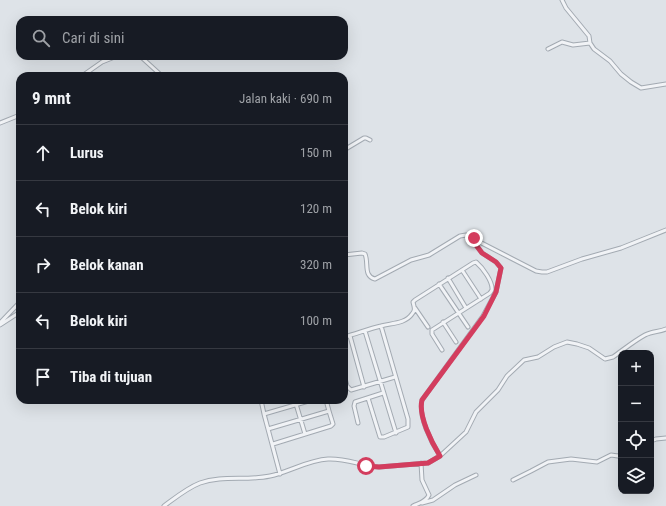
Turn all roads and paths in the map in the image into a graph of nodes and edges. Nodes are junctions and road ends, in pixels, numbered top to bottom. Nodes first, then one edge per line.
1 (562, 0) edge
2 (590, 43) junction
3 (548, 49) dead end
4 (107, 60) edge
5 (144, 60) edge
6 (88, 72) edge
7 (158, 72) edge
8 (666, 84) edge
9 (16, 117) edge
10 (0, 124) edge
11 (370, 140) dead end
12 (348, 148) edge
13 (665, 232) edge
14 (470, 237) junction
15 (348, 255) edge
16 (462, 270) junction
17 (448, 278) junction
18 (440, 284) junction
19 (480, 299) junction
20 (16, 306) edge
21 (415, 308) junction
22 (466, 308) junction
23 (458, 313) junction
24 (16, 314) edge
25 (443, 322) junction
26 (0, 324) edge
27 (380, 326) junction
28 (428, 327) dead end
29 (468, 327) dead end
30 (666, 329) edge
31 (365, 331) junction
32 (350, 336) joint
33 (456, 342) dead end
34 (442, 350) dead end
35 (395, 377) junction
36 (380, 382) junction
37 (348, 387) edge
38 (364, 387) junction
39 (383, 393) junction
40 (368, 398) junction
41 (262, 404) edge
42 (296, 404) joint
43 (327, 404) edge
44 (329, 411) junction
45 (264, 414) junction
46 (301, 419) junction
47 (358, 423) dead end
48 (268, 429) junction
49 (396, 433) junction
50 (305, 434) junction
51 (666, 438) edge
52 (654, 440) edge
53 (273, 444) junction
54 (440, 456) junction
55 (618, 456) edge
56 (421, 463) junction
57 (280, 474) junction
58 (476, 475) dead end
59 (513, 480) dead end
60 (422, 503) junction
61 (164, 506) edge
62 (413, 506) edge

1 - 2 street
2 - 3 street
2 - 8 street
4 - 6 street
5 - 7 street
9 - 10 street
11 - 12 street
13 - 14 street
14 - 15 street
14 - 54 street
16 - 17 street
16 - 19 street
16 - 19 street
17 - 18 street
17 - 22 street
18 - 21 street
18 - 23 street
19 - 22 street
20 - 26 street
21 - 27 street
21 - 28 street
22 - 23 street
23 - 25 street
23 - 29 street
24 - 26 street
25 - 33 street
25 - 34 street
27 - 31 street
27 - 35 street
30 - 54 street
31 - 32 street
31 - 36 street
32 - 38 street
35 - 36 street
35 - 49 street
36 - 38 street
36 - 39 street
37 - 38 street
39 - 40 street
39 - 49 street
40 - 47 street
40 - 49 street
41 - 45 street
42 - 45 street
42 - 46 street
43 - 44 street
44 - 46 street
44 - 50 street
45 - 48 street
46 - 48 street
46 - 50 street
48 - 53 street
50 - 53 street
51 - 52 street
53 - 57 street
54 - 56 street
55 - 59 street
56 - 57 street
56 - 60 street
57 - 61 street
58 - 60 street
60 - 62 street

